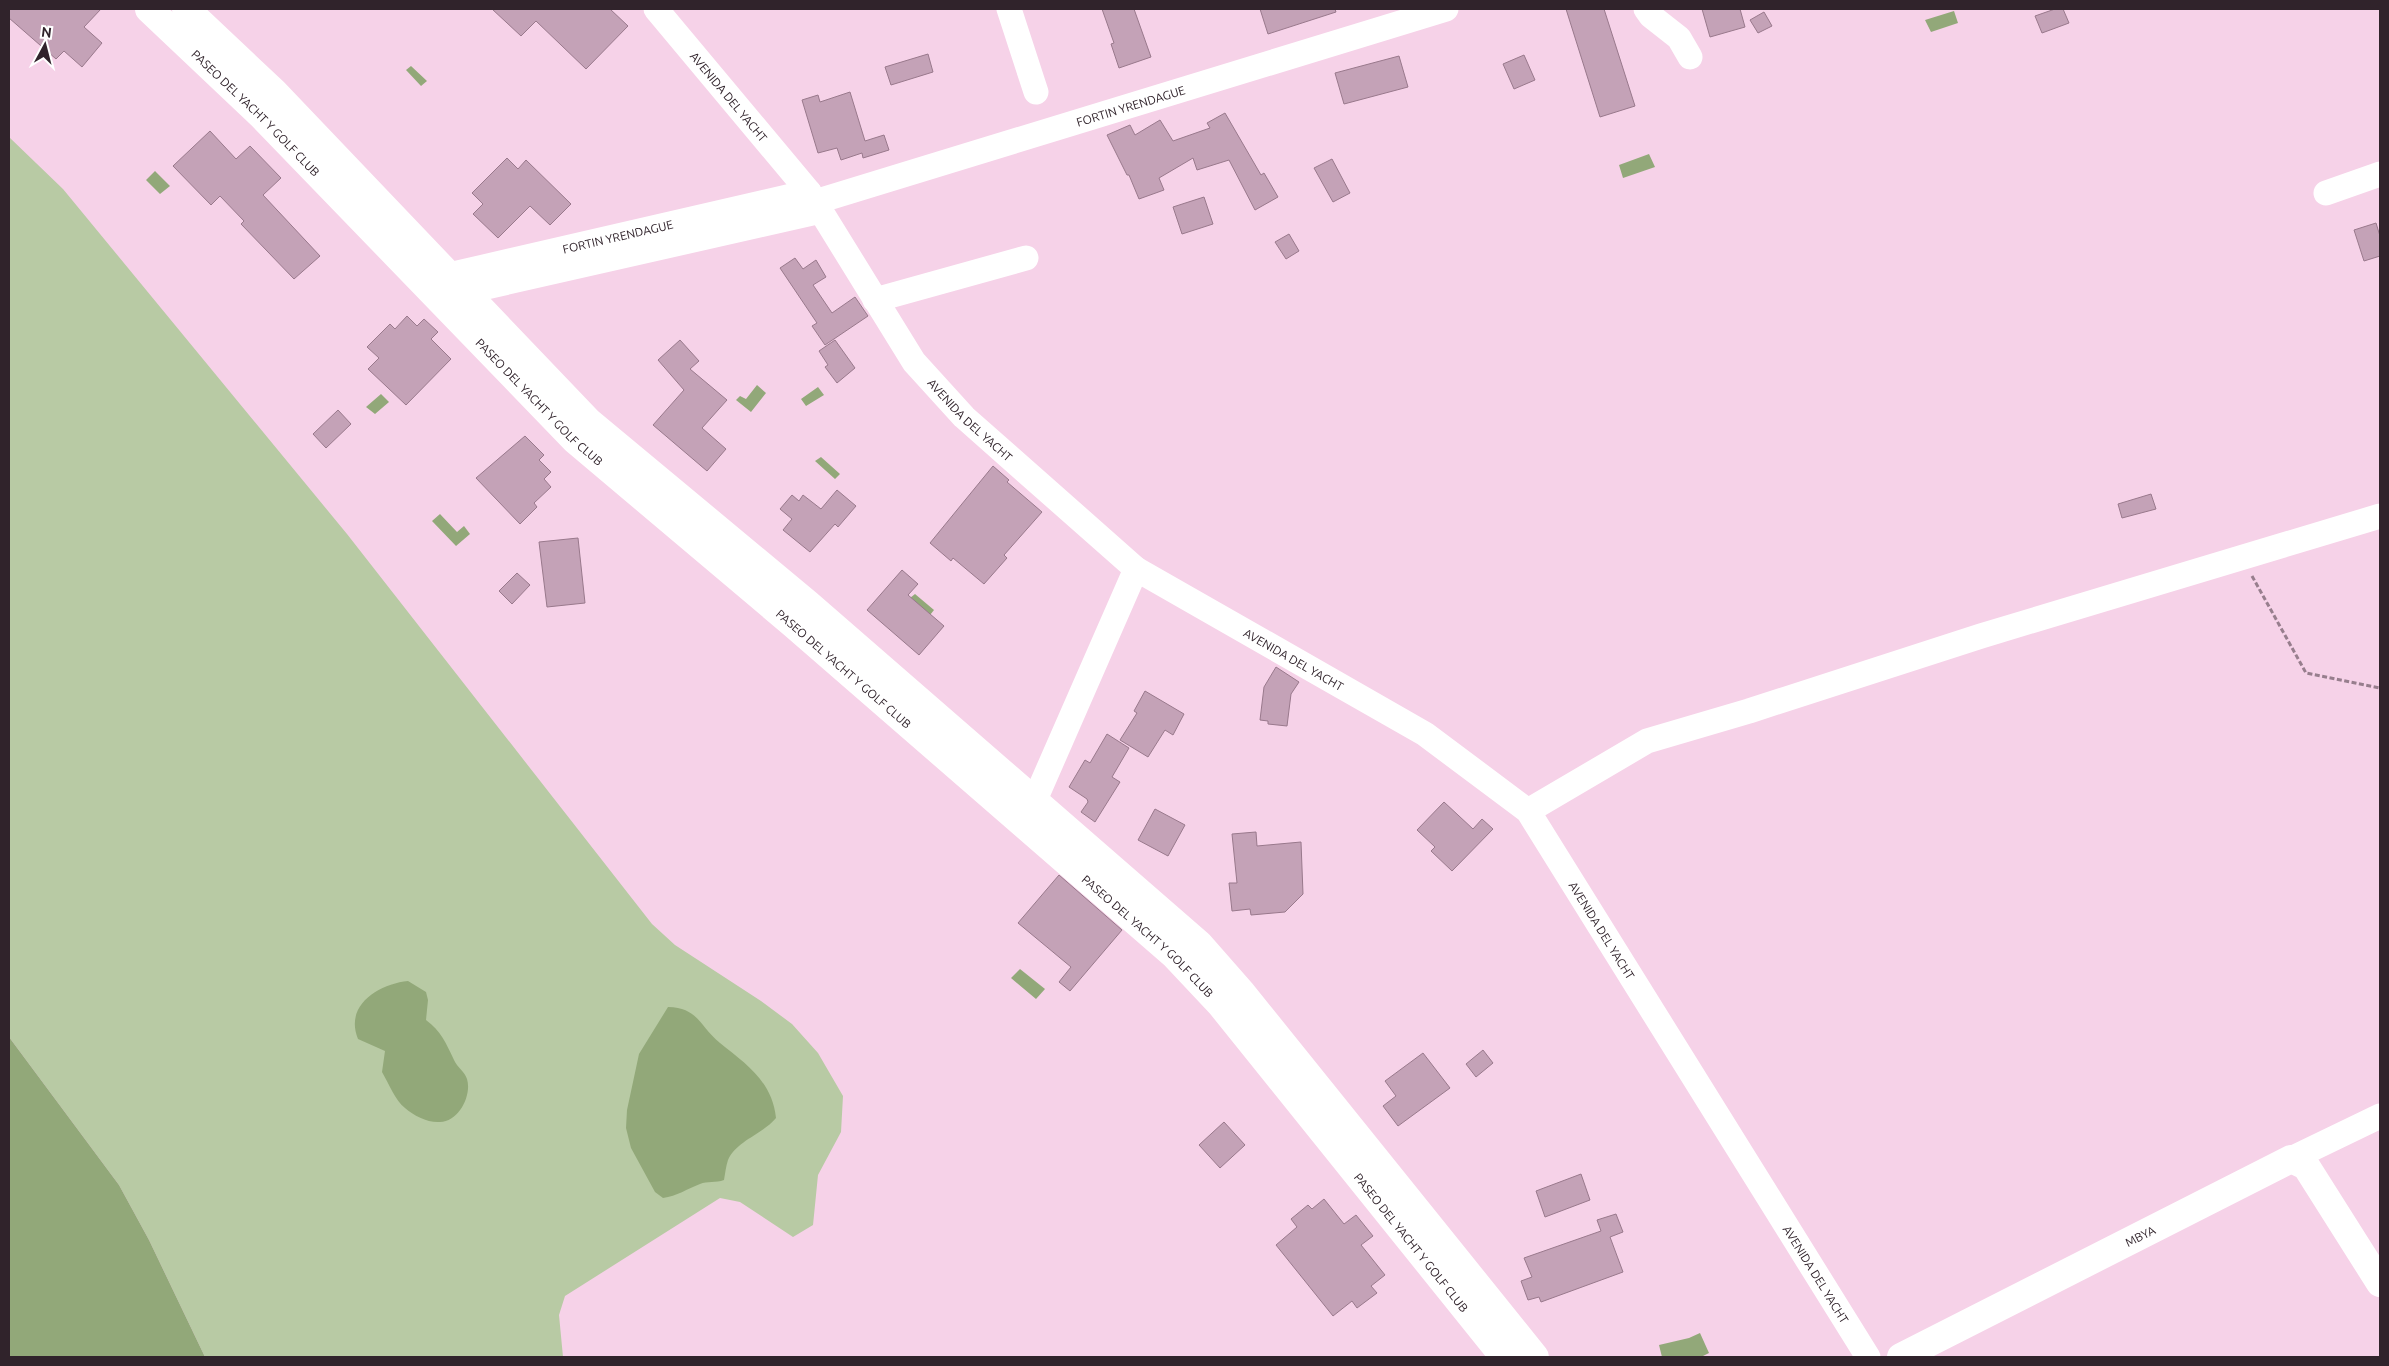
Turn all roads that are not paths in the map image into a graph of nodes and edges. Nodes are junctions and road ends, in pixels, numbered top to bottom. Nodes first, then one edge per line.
1 (149, 9) edge
2 (186, 9) edge
3 (656, 9) edge
4 (1009, 9) edge
5 (1446, 9) edge
6 (1646, 9) edge
7 (1690, 57) dead end
8 (1036, 92) dead end
9 (2380, 174) edge
10 (2326, 193) dead end
11 (815, 201) junction
12 (1026, 258) dead end
13 (446, 289) junction
14 (875, 300) junction
15 (2380, 516) edge
16 (1136, 569) junction
17 (1528, 811) junction
18 (1029, 812) junction
19 (2380, 1116) edge
20 (2292, 1159) junction
21 (2380, 1284) edge
22 (1504, 1357) edge
23 (1535, 1357) edge
24 (1868, 1357) edge
25 (1901, 1357) edge

1 - 13 main road, PASEO DEL YACHT Y GOLF CLUB
2 - 13 main road, PASEO DEL YACHT Y GOLF CLUB
3 - 11 street, AVENIDA DEL YACHT
4 - 8 street
5 - 11 street, FORTIN YRENDAGUE
6 - 7 street
9 - 10 street
11 - 13 street, FORTIN YRENDAGUE
11 - 14 street, AVENIDA DEL YACHT
12 - 14 street
13 - 18 main road, PASEO DEL YACHT Y GOLF CLUB
14 - 16 street, AVENIDA DEL YACHT
15 - 17 street
16 - 17 street, AVENIDA DEL YACHT
16 - 18 street
17 - 24 street, AVENIDA DEL YACHT
18 - 22 main road, PASEO DEL YACHT Y GOLF CLUB
18 - 23 main road, PASEO DEL YACHT Y GOLF CLUB
19 - 20 street, MBYA
20 - 21 main road
20 - 25 main road, MBYA

